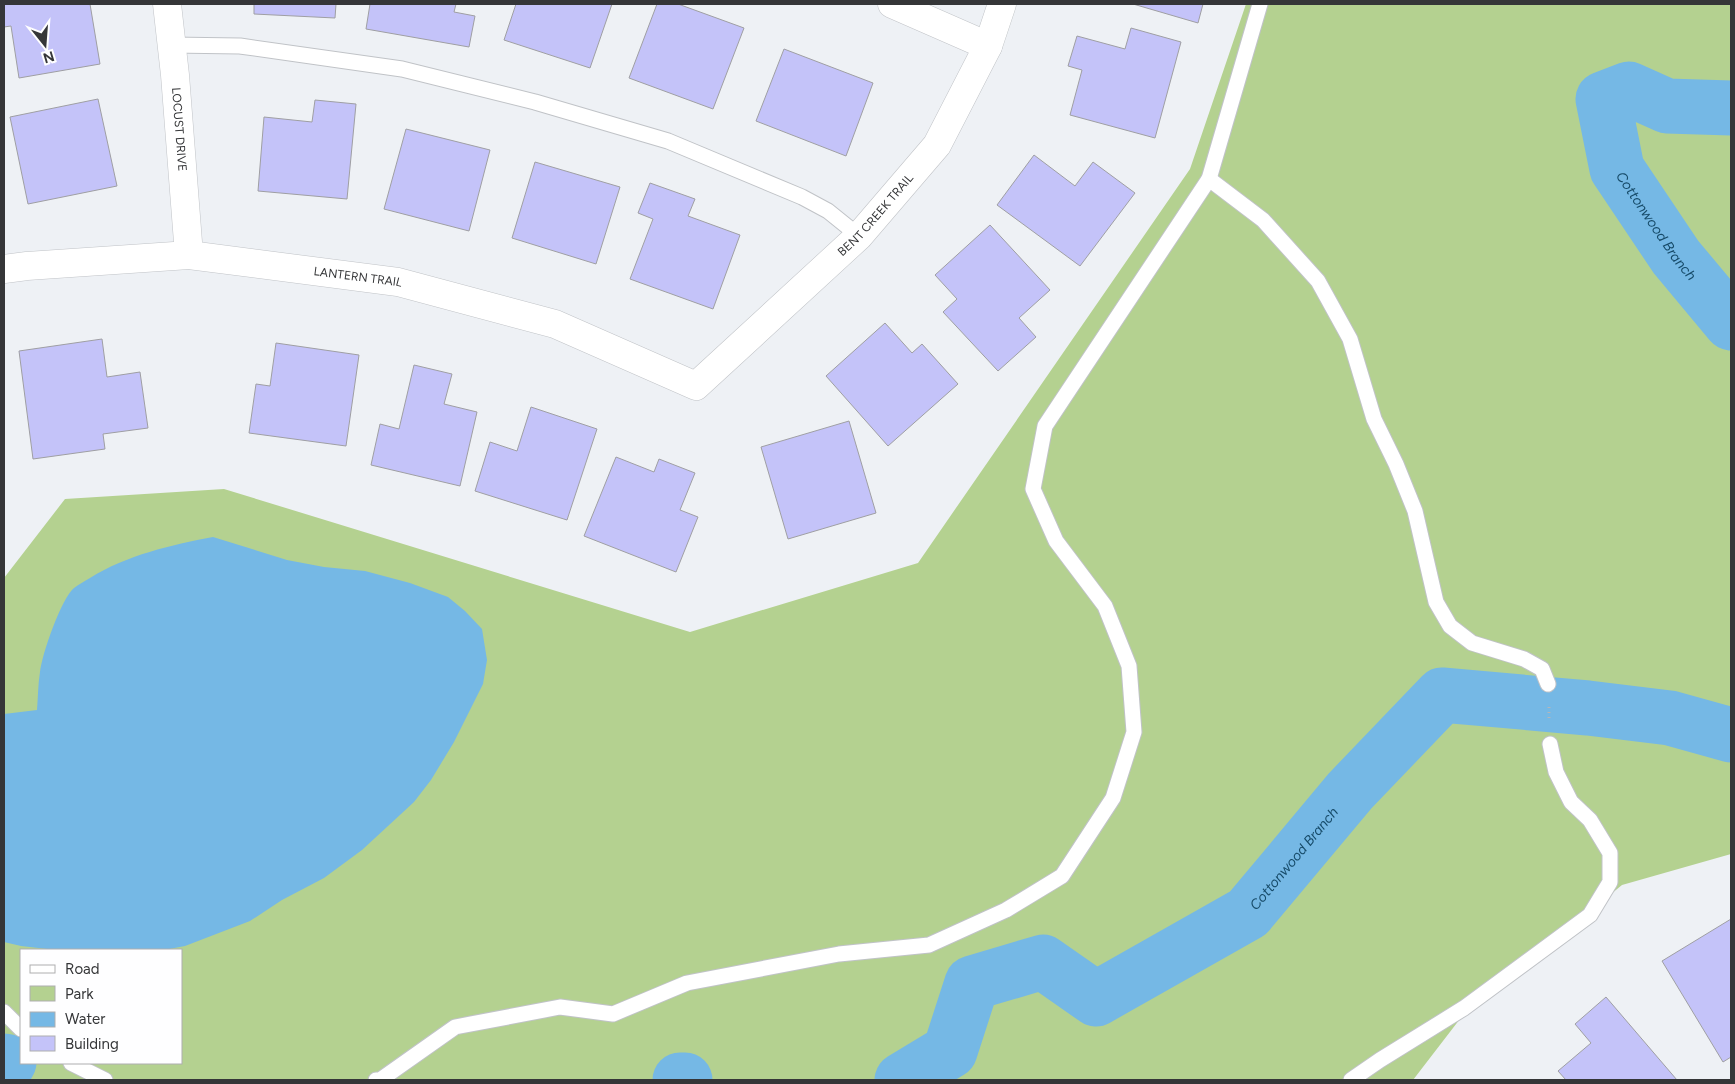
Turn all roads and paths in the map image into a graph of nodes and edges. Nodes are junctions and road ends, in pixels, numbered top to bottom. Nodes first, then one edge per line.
1 (167, 4) edge
2 (892, 4) edge
3 (1002, 4) edge
4 (1260, 4) edge
5 (171, 45) junction
6 (988, 46) junction
7 (1209, 179) junction
8 (859, 236) junction
9 (189, 255) junction
10 (4, 269) edge
11 (696, 386) joint
12 (1548, 684) joint
13 (1550, 744) joint
14 (4, 1012) edge
15 (20, 1028) edge
16 (73, 1064) edge
17 (105, 1080) edge
18 (376, 1080) edge
19 (1351, 1080) edge

1 - 5 street, LOCUST DRIVE
2 - 6 street
3 - 6 street, BENT CREEK TRAIL
4 - 7 lane
5 - 8 lane
5 - 9 street, LOCUST DRIVE
6 - 8 street, BENT CREEK TRAIL
7 - 12 lane
7 - 18 lane
8 - 11 street, BENT CREEK TRAIL
9 - 10 street, LANTERN TRAIL
9 - 11 street, LANTERN TRAIL
12 - 13 path
13 - 19 lane
14 - 15 lane
16 - 17 lane

